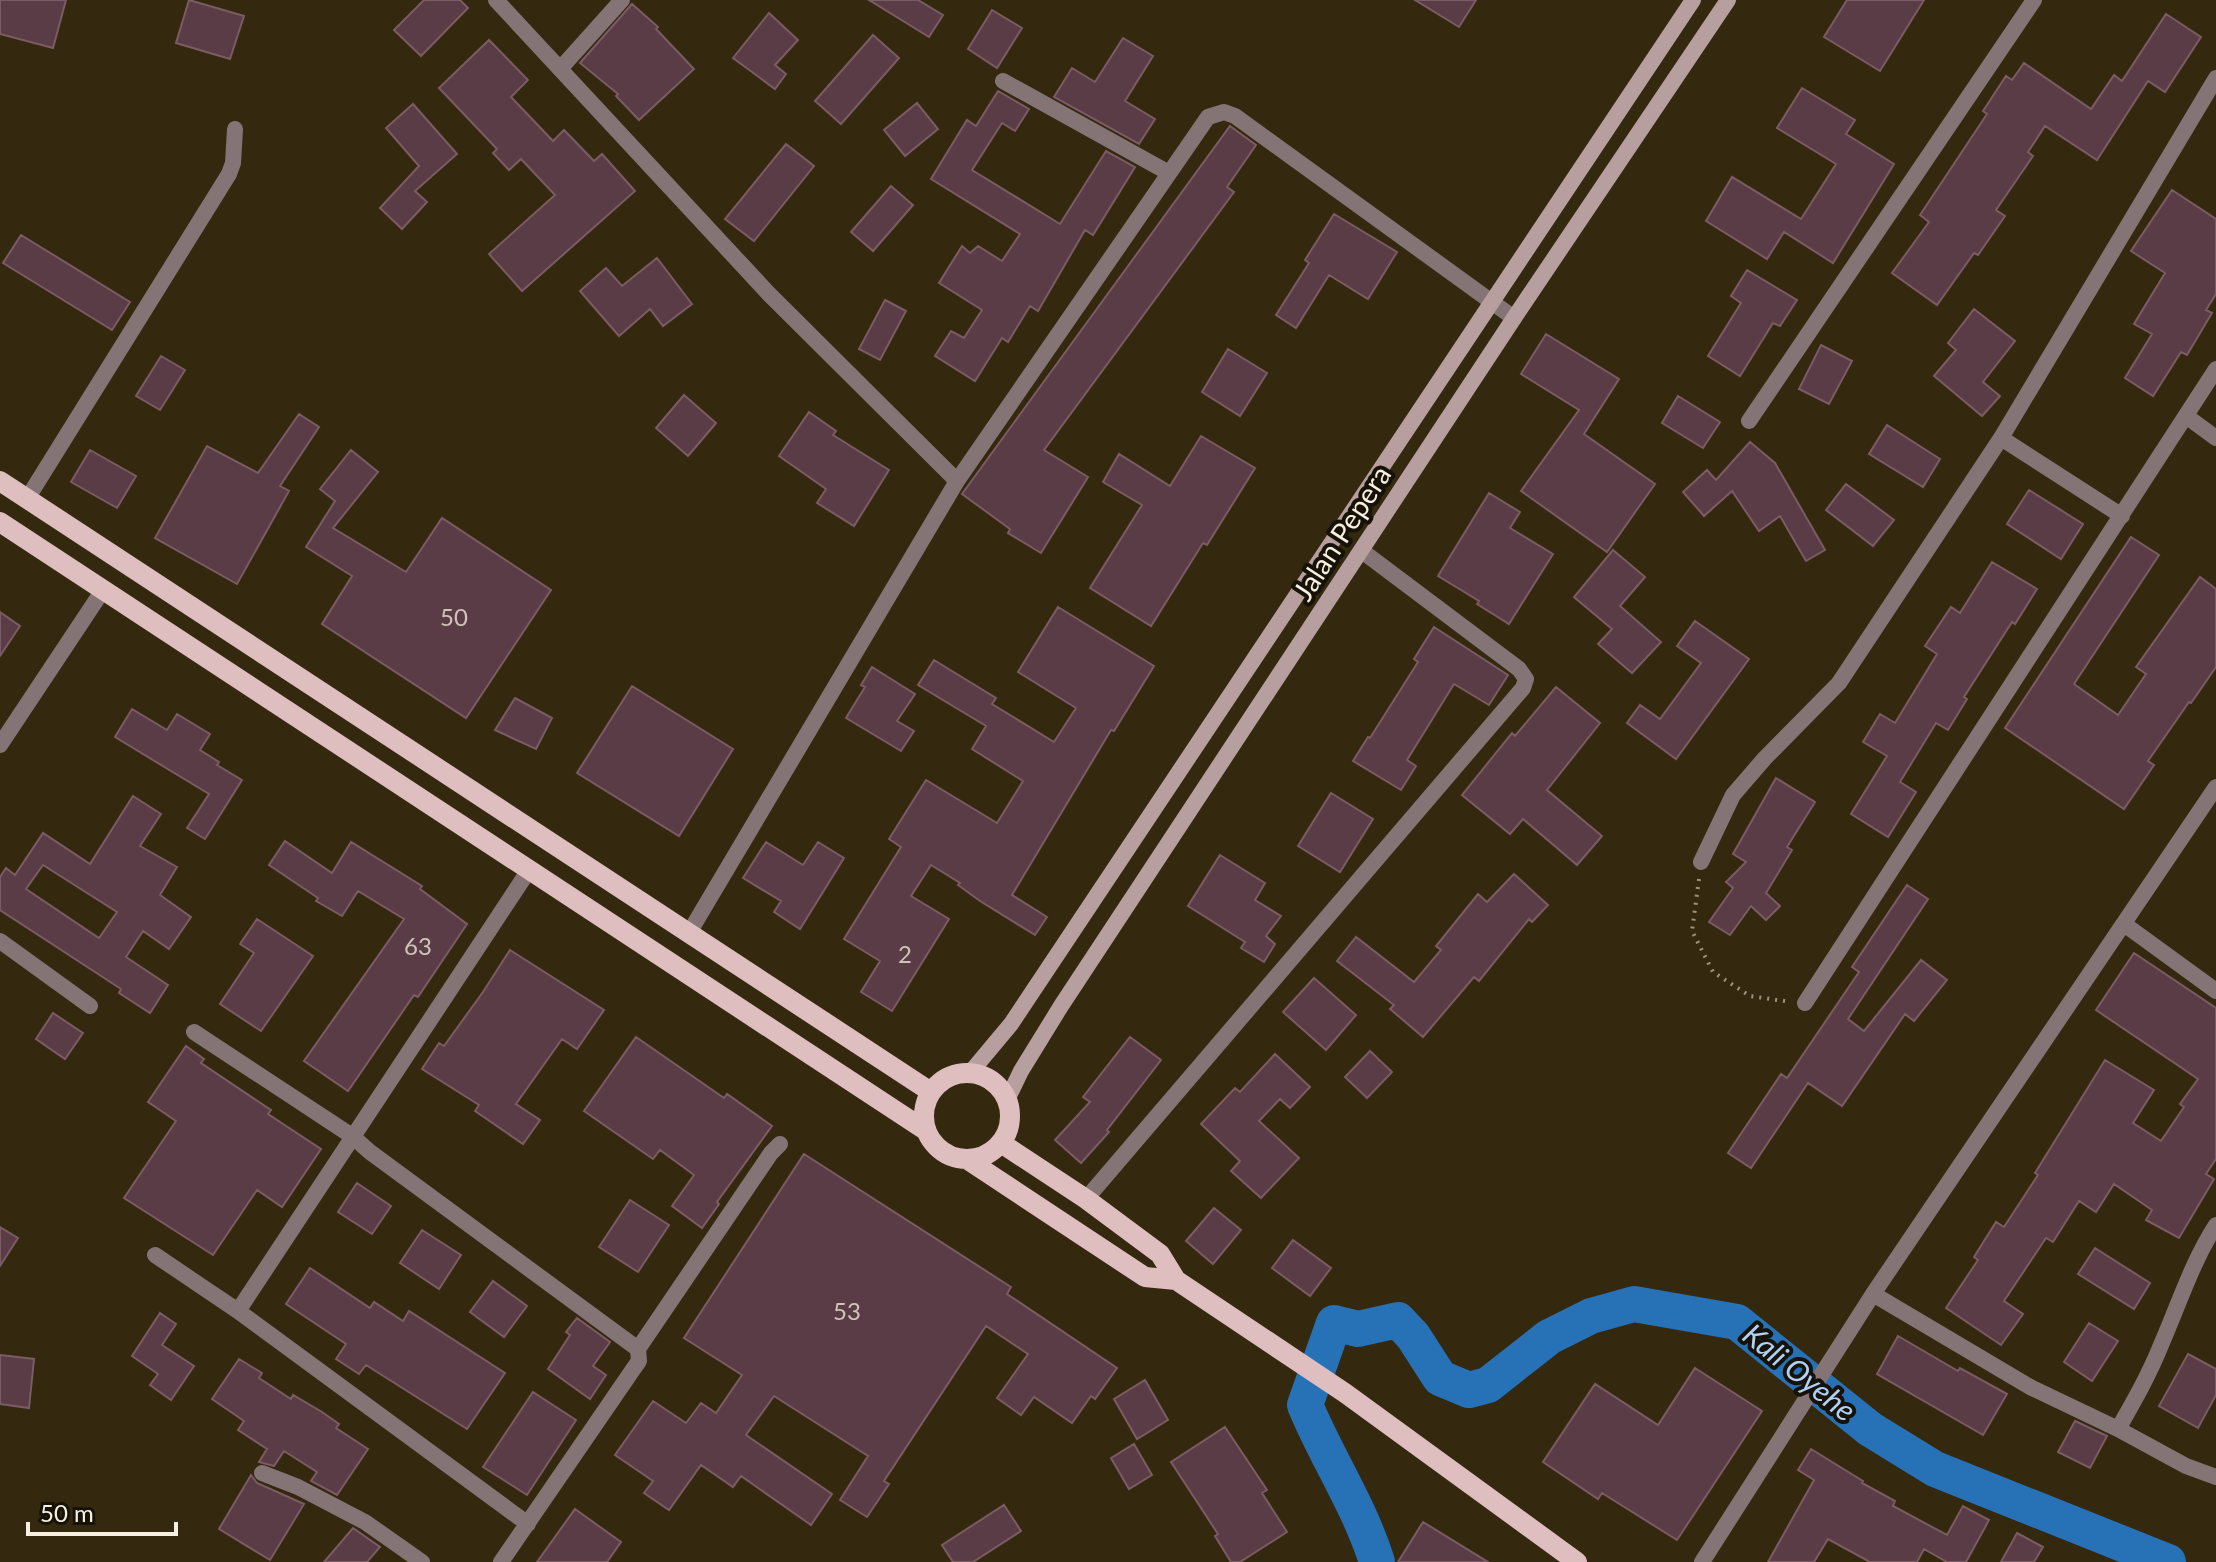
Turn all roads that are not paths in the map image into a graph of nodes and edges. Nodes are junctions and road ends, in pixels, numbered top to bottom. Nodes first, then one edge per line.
1 (496, 0) edge
2 (622, 0) edge
3 (1693, 0) edge
4 (1728, 0) edge
5 (2034, 0) edge
6 (560, 69) junction
7 (2216, 78) edge
8 (1003, 81) dead end
9 (235, 129) dead end
10 (1169, 173) junction
11 (1493, 303) junction
12 (1514, 318) junction
13 (2216, 369) edge
14 (2186, 416) junction
15 (1749, 421) dead end
16 (2001, 438) junction
17 (2216, 438) edge
18 (0, 481) edge
19 (957, 481) junction
20 (27, 499) junction
21 (2122, 516) junction
22 (0, 522) edge
23 (1362, 551) junction
24 (103, 590) junction
25 (1233, 693) junction
26 (1258, 707) junction
27 (399, 743) junction
28 (0, 745) edge
29 (380, 772) junction
30 (2216, 787) edge
31 (1701, 862) road end
32 (529, 870) junction
33 (2124, 924) junction
34 (689, 933) junction
35 (0, 941) edge
36 (2216, 991) edge
37 (1805, 1003) road end
38 (90, 1006) dead end
39 (194, 1032) dead end
40 (970, 1073) junction
41 (931, 1092) junction
42 (1007, 1100) junction
43 (925, 1130) junction
44 (352, 1136) junction
45 (1001, 1143) junction
46 (780, 1144) dead end
47 (968, 1160) junction
48 (1086, 1199) junction
49 (2216, 1225) edge
50 (155, 1255) dead end
51 (1176, 1280) junction
52 (1873, 1294) junction
53 (238, 1311) junction
54 (638, 1349) junction
55 (2118, 1429) junction
56 (262, 1473) dead end
57 (2216, 1477) edge
58 (528, 1524) junction
59 (1580, 1560) edge
60 (422, 1562) edge
61 (501, 1562) edge
62 (1702, 1562) edge

1 - 6 street
2 - 6 street
3 - 11 main road, Jalan Pepera
4 - 12 main road, Jalan Pepera
5 - 15 street
6 - 19 street
7 - 16 street
8 - 10 street
9 - 20 street
10 - 11 street
10 - 19 street
11 - 12 street
11 - 25 main road, Jalan Pepera
12 - 23 main road, Jalan Pepera
13 - 14 street
14 - 17 street
14 - 21 street
16 - 21 street
16 - 31 street
18 - 20 main road
19 - 34 street
20 - 27 main road
21 - 37 street
22 - 24 main road
23 - 26 main road, Jalan Pepera
23 - 48 street
24 - 28 street
24 - 29 main road
25 - 26 main road
25 - 40 main road, Jalan Pepera
26 - 42 main road, Jalan Pepera
27 - 29 main road
27 - 34 main road
29 - 32 main road
30 - 33 street
32 - 43 main road
32 - 44 street
33 - 36 street
33 - 52 street
34 - 41 main road
35 - 38 street
39 - 44 street
40 - 41 main road
40 - 42 main road
41 - 43 main road
42 - 45 main road
43 - 47 main road
44 - 53 street
44 - 54 street
45 - 47 main road
45 - 48 main road
46 - 54 street
47 - 51 main road
48 - 51 main road
49 - 55 street
50 - 53 street
51 - 59 main road
52 - 55 street
52 - 62 street
53 - 58 street
54 - 58 street
55 - 57 street
56 - 60 street
58 - 61 street

